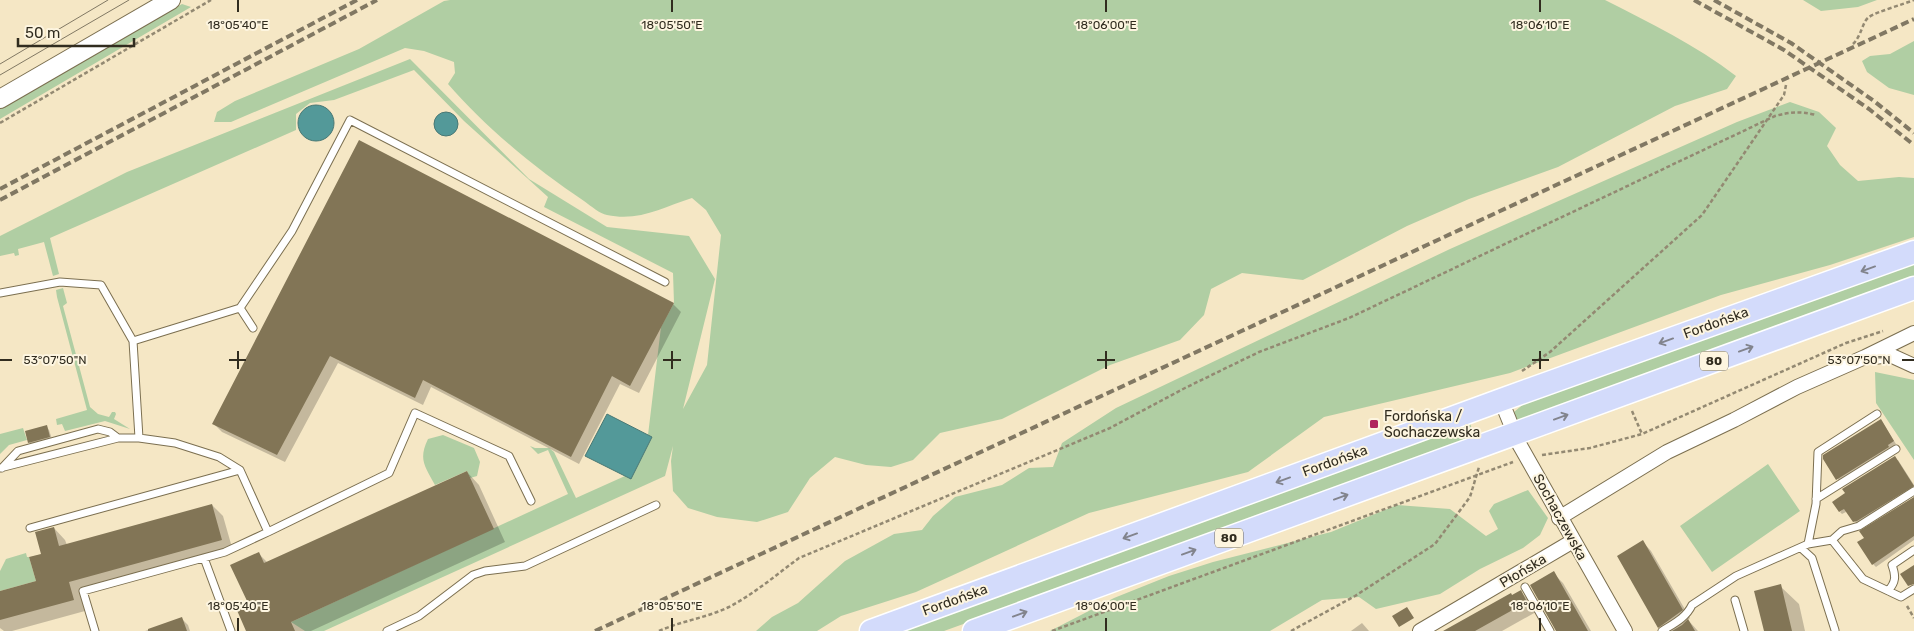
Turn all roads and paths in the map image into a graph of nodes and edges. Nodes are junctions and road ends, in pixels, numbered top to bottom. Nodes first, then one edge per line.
1 (170, 0) edge
2 (211, 0) edge
3 (1914, 0) edge
4 (1853, 44) dead end
5 (1786, 85) dead end
6 (0, 99) edge
7 (1816, 116) dead end
8 (1767, 120) junction
9 (0, 123) edge
10 (1914, 252) edge
11 (665, 282) dead end
12 (1914, 288) edge
13 (0, 293) edge
14 (240, 308) junction
15 (253, 328) dead end
16 (1888, 329) dead end
17 (1914, 333) edge
18 (133, 341) junction
19 (1865, 358) junction
20 (1914, 366) edge
21 (1519, 374) dead end
22 (1502, 400) junction
23 (1631, 409) dead end
24 (1877, 414) dead end
25 (1515, 434) junction
26 (1642, 434) junction
27 (118, 438) junction
28 (140, 438) junction
29 (1896, 449) dead end
30 (1526, 457) junction
31 (1481, 460) dead end
32 (1, 468) edge
33 (240, 470) junction
34 (1477, 476) junction
35 (1914, 491) edge
36 (1816, 499) junction
37 (531, 501) dead end
38 (656, 505) dead end
39 (1559, 518) junction
40 (30, 528) dead end
41 (268, 532) junction
42 (1832, 540) junction
43 (1573, 541) junction
44 (1808, 544) junction
45 (1801, 548) junction
46 (1914, 550) edge
47 (204, 558) junction
48 (1525, 586) dead end
49 (1914, 588) edge
50 (1888, 591) junction
51 (1735, 600) dead end
52 (1835, 630) edge
53 (94, 631) edge
54 (231, 631) edge
55 (387, 631) edge
56 (659, 631) edge
57 (870, 631) edge
58 (974, 631) edge
59 (1052, 631) edge
60 (1291, 631) edge
61 (1420, 631) edge
62 (1550, 631) edge
63 (1625, 631) edge
64 (1662, 631) edge
65 (1744, 631) edge

1 - 6 street
2 - 9 path
3 - 4 path
5 - 8 path
7 - 8 path
8 - 21 path
8 - 56 path
10 -> 22 main road, Fordońska
11 - 14 lane
25 -> 12 main road, 80
13 - 18 lane
14 - 15 lane
14 - 18 lane
16 - 26 path
17 - 19 street
18 - 28 lane
19 - 20 street
19 - 39 street
22 - 25 street, Sochaczewska
22 -> 57 main road, Fordońska
23 - 26 path
24 - 36 lane
25 - 30 street, Sochaczewska
58 -> 25 main road, 80
26 - 30 path
27 - 28 lane
27 - 32 lane
27 - 32 lane
28 - 33 lane
29 - 36 lane
30 - 34 path
30 - 39 street, Sochaczewska
31 - 34 path
33 - 40 lane
33 - 41 lane
34 - 59 path
34 - 60 path
35 - 42 lane
36 - 44 lane
37 - 41 lane
38 - 55 lane
39 - 43 street, Sochaczewska
41 - 47 lane
42 - 44 lane
42 - 50 lane
43 - 61 street, Płońska
43 - 63 street, Sochaczewska
44 - 45 lane
45 - 52 lane
45 - 64 lane
46 - 50 lane
47 - 53 lane
47 - 54 lane
48 - 62 lane
49 - 50 lane
51 - 65 lane

